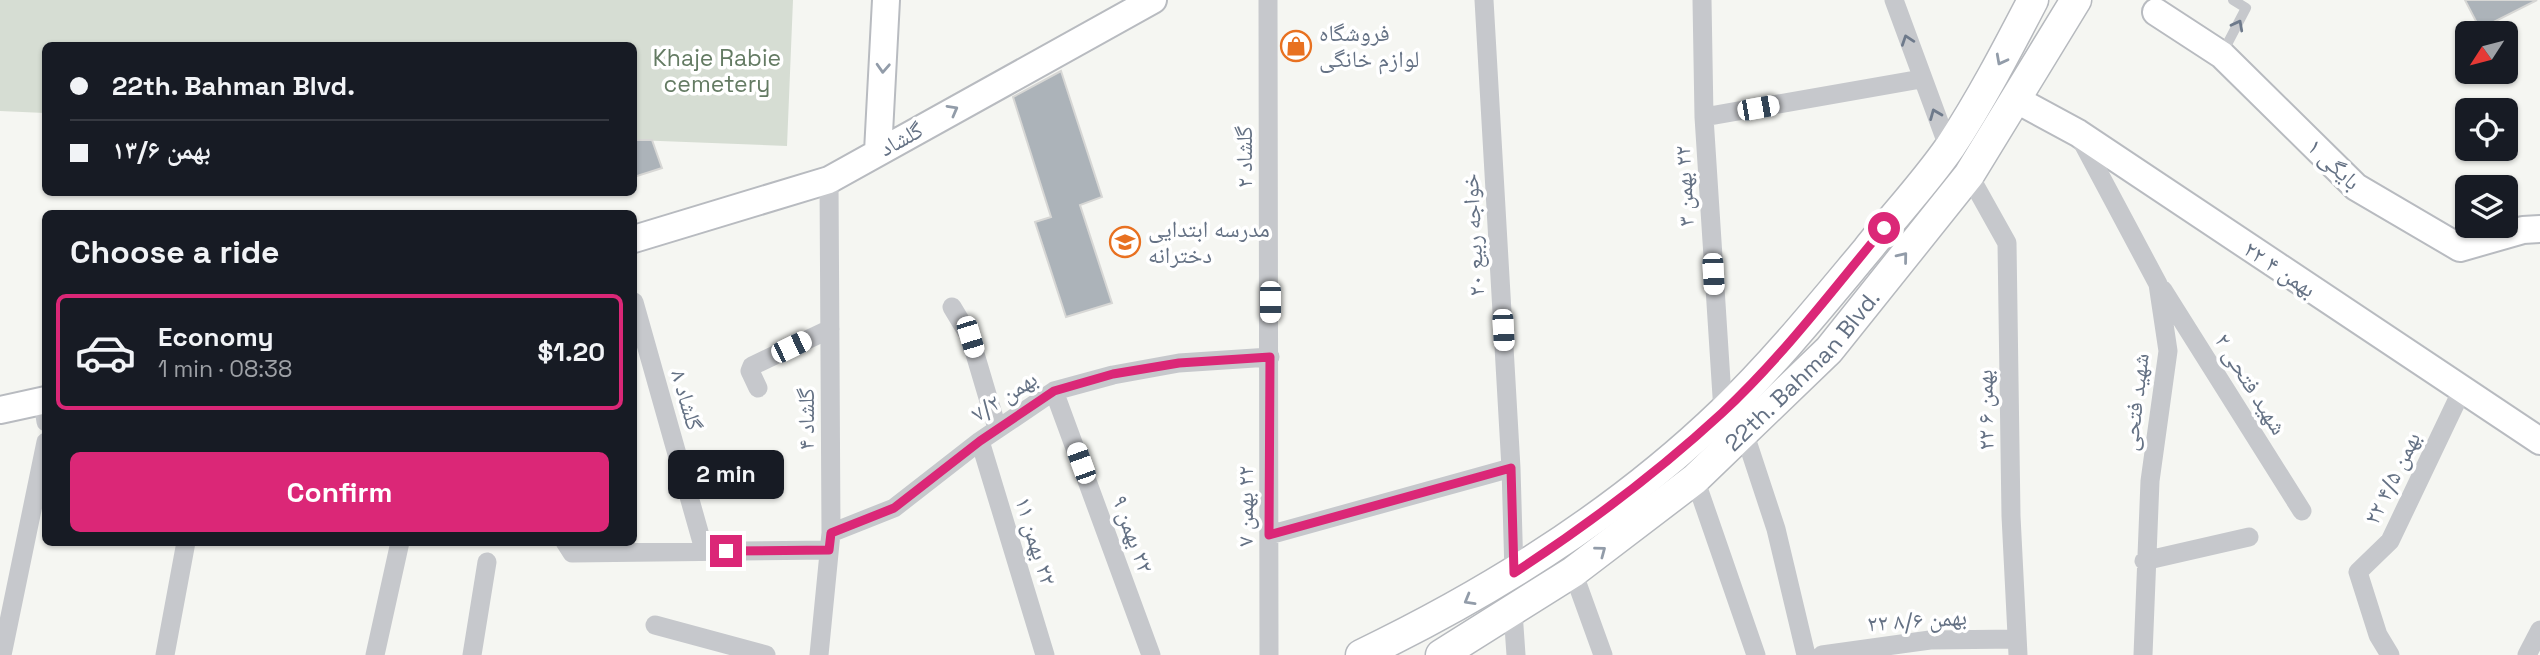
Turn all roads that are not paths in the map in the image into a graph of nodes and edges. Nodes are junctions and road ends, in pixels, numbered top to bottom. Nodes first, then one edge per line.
1 (887, 0) edge
2 (1153, 0) edge
3 (1268, 0) edge
4 (1485, 0) edge
5 (1702, 0) edge
6 (1894, 0) edge
7 (2033, 0) edge
8 (2076, 0) edge
9 (2234, 0) edge
10 (2156, 12) dead end
11 (2222, 55) junction
12 (1920, 79) junction
13 (2017, 100) junction
14 (1704, 117) junction
15 (2078, 133) junction
16 (1949, 149) junction
17 (878, 152) junction
18 (1969, 175) junction
19 (829, 180) junction
20 (2540, 229) edge
21 (637, 238) edge
22 (2158, 284) junction
23 (952, 307) dead end
24 (637, 313) edge
25 (830, 328) junction
26 (1270, 357) junction
27 (758, 388) dead end
28 (1054, 391) junction
29 (2461, 392) junction
30 (42, 407) edge
31 (0, 410) edge
32 (1723, 412) junction
33 (997, 428) junction
34 (1745, 435) junction
35 (2539, 437) edge
36 (980, 441) junction
37 (42, 461) edge
38 (1511, 468) junction
39 (1695, 480) junction
40 (2302, 511) dead end
41 (1269, 535) junction
42 (2249, 537) dead end
43 (830, 541) junction
44 (185, 546) edge
45 (399, 546) edge
46 (568, 546) edge
47 (700, 551) junction
48 (2144, 561) junction
49 (487, 562) dead end
50 (1573, 572) junction
51 (1514, 573) junction
52 (1513, 612) junction
53 (655, 625) dead end
54 (2540, 630) edge
55 (2018, 647) edge
56 (2, 655) edge
57 (165, 655) edge
58 (375, 655) edge
59 (472, 655) edge
60 (766, 655) edge
61 (819, 655) edge
62 (1045, 655) edge
63 (1151, 655) edge
64 (1269, 655) edge
65 (1361, 655) edge
66 (1441, 655) edge
67 (1516, 655) edge
68 (1603, 655) edge
69 (1756, 655) edge
70 (1806, 655) edge
71 (1822, 655) edge
72 (2143, 655) edge
73 (2390, 655) edge
74 (2527, 655) edge

1 -> 17 street
17 -> 2 street, گلشاد
3 - 26 street, گلشاد ۲
4 - 38 street, خواجه ربیع ۲۰
5 - 14 street, ٢٢ بهمن ۳
12 -> 6 street
7 -> 16 main road, 22th. Bahman Blvd.
8 - 13 main road, 22th. Bahman Blvd.
11 -> 9 lane
10 - 11 street, بایگی ۱
11 - 20 street, بایگی ۱
12 - 14 street
16 -> 12 street
13 - 15 street, ۲۲ بهمن ۴
13 - 18 main road, 22th. Bahman Blvd.
14 - 32 street, ٢٢ بهمن ۳
15 - 22 street, شهید فتحی
15 - 29 street, ۲۲ بهمن ۴
16 - 32 main road, 22th. Bahman Blvd.
17 - 19 street, گلشاد
34 -> 18 main road, 22th. Bahman Blvd.
18 - 55 street, ۲۲ بهمن ۶
19 - 21 street, گلشاد
19 - 25 street, گلشاد ۴
22 - 40 street, شهید فتحی ۲
22 - 48 street, شهید فتحی
23 - 33 street
24 - 47 street, گلشاد ۸
25 - 27 street
25 - 43 street, گلشاد ۴
26 - 28 street, بهمن ۷/۲
26 - 41 street, ٢٢ بهمن ٧
28 - 33 street, بهمن ۷/۲
28 - 63 street, ٢٢ بهمن ۹
29 - 35 street, ۲۲ بهمن ۴
29 - 73 street, ۲۲ بهمن ۴/۵
30 - 31 street
32 - 51 main road, 22th. Bahman Blvd.
33 - 36 street, بهمن ۷/۲
34 - 39 main road, 22th. Bahman Blvd.
34 - 70 street
36 - 43 street, بهمن ۷/۲
36 - 62 street, ٢٢ بهمن ١١
37 - 56 street
38 - 41 street
38 - 51 street, خواجه ربیع ۲۰
50 -> 39 main road, 22th. Bahman Blvd.
39 - 69 street
41 - 64 street, ٢٢ بهمن ٧
42 - 48 street
43 - 47 street
43 - 61 street, گلشاد ۴
44 - 57 street
45 - 58 street
46 - 47 street
48 - 72 street, شهید فتحی
49 - 59 street
50 - 52 main road, 22th. Bahman Blvd.
50 - 68 street
51 -> 65 main road, 22th. Bahman Blvd.
52 - 66 main road, 22th. Bahman Blvd.
52 - 67 street
53 - 60 street
54 - 74 street
55 - 71 street, ۲۲ بهمن ۸/۶

